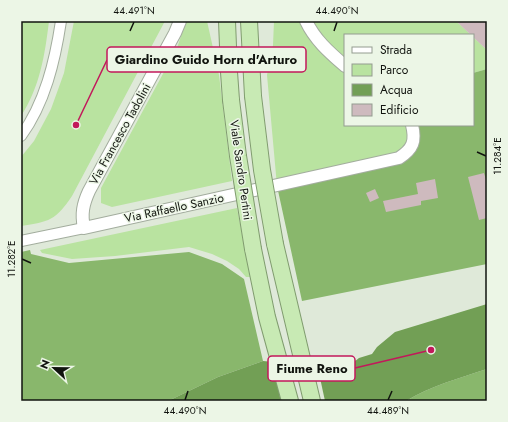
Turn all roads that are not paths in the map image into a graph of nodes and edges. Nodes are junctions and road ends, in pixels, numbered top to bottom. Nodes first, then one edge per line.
1 (61, 21) edge
2 (180, 21) edge
3 (221, 21) edge
4 (227, 21) edge
5 (249, 21) edge
6 (260, 21) edge
7 (306, 21) edge
8 (228, 45) junction
9 (344, 65) edge
10 (253, 80) junction
11 (412, 126) edge
12 (21, 136) edge
13 (84, 228) junction
14 (21, 241) edge
15 (290, 401) edge
16 (312, 401) edge

1 - 12 street
2 - 13 street, Via Francesco Tadolini
3 - 8 highway
4 - 8 highway, Viale Sandro Pertini
5 - 10 highway, Viale Sandro Pertini
6 - 10 highway
7 - 9 street
8 - 15 highway, Viale Sandro Pertini, bridge
10 - 16 highway, Viale Sandro Pertini, bridge
11 - 13 street, Via Raffaello Sanzio
13 - 14 street, Via Raffaello Sanzio

